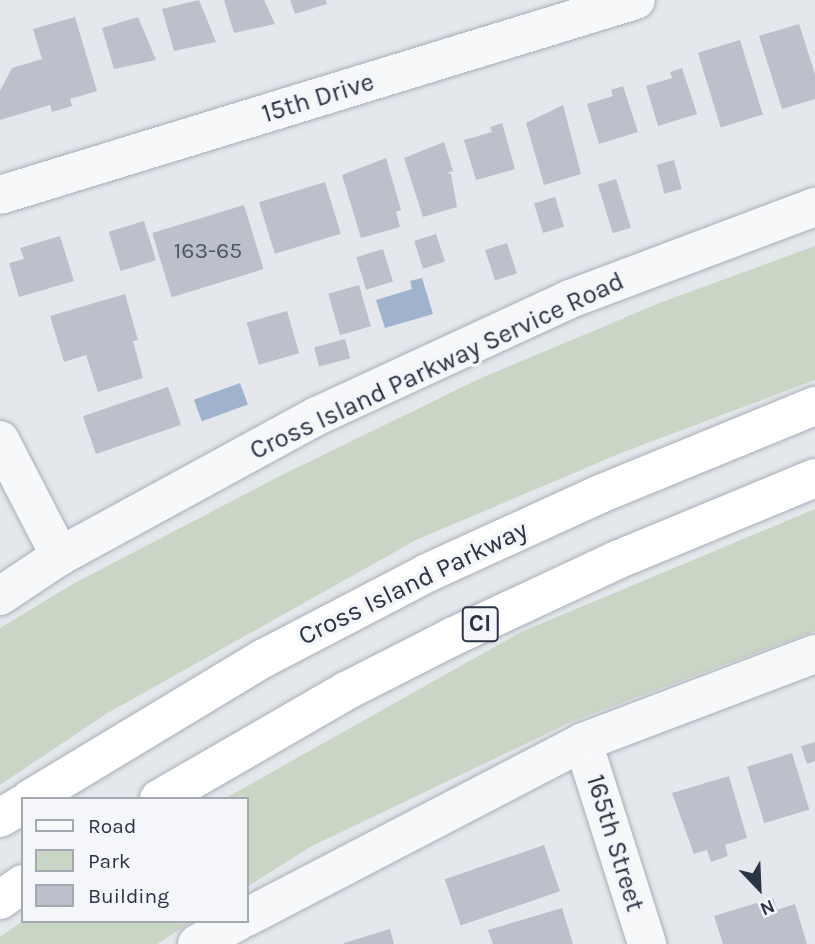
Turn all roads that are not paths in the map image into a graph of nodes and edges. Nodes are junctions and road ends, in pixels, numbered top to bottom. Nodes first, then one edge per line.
1 (635, 0) edge
2 (0, 195) edge
3 (815, 207) edge
4 (815, 407) edge
5 (0, 440) edge
6 (815, 478) edge
7 (60, 556) junction
8 (0, 596) edge
9 (815, 654) edge
10 (583, 742) junction
11 (33, 797) edge
12 (162, 797) edge
13 (21, 805) edge
14 (0, 818) edge
15 (21, 885) edge
16 (0, 900) edge
17 (248, 916) edge
18 (236, 923) edge
19 (203, 942) edge
20 (647, 944) edge

1 - 2 street, 15th Drive
3 - 7 street, Cross Island Parkway Service Road
4 - 11 highway, Cross Island Parkway
5 - 7 street
6 - 12 highway, CI
7 - 8 street, Cross Island Parkway Service Road
9 - 10 street
10 - 17 street
10 - 20 street, 165th Street
13 - 14 highway
15 - 16 highway
18 - 19 street

